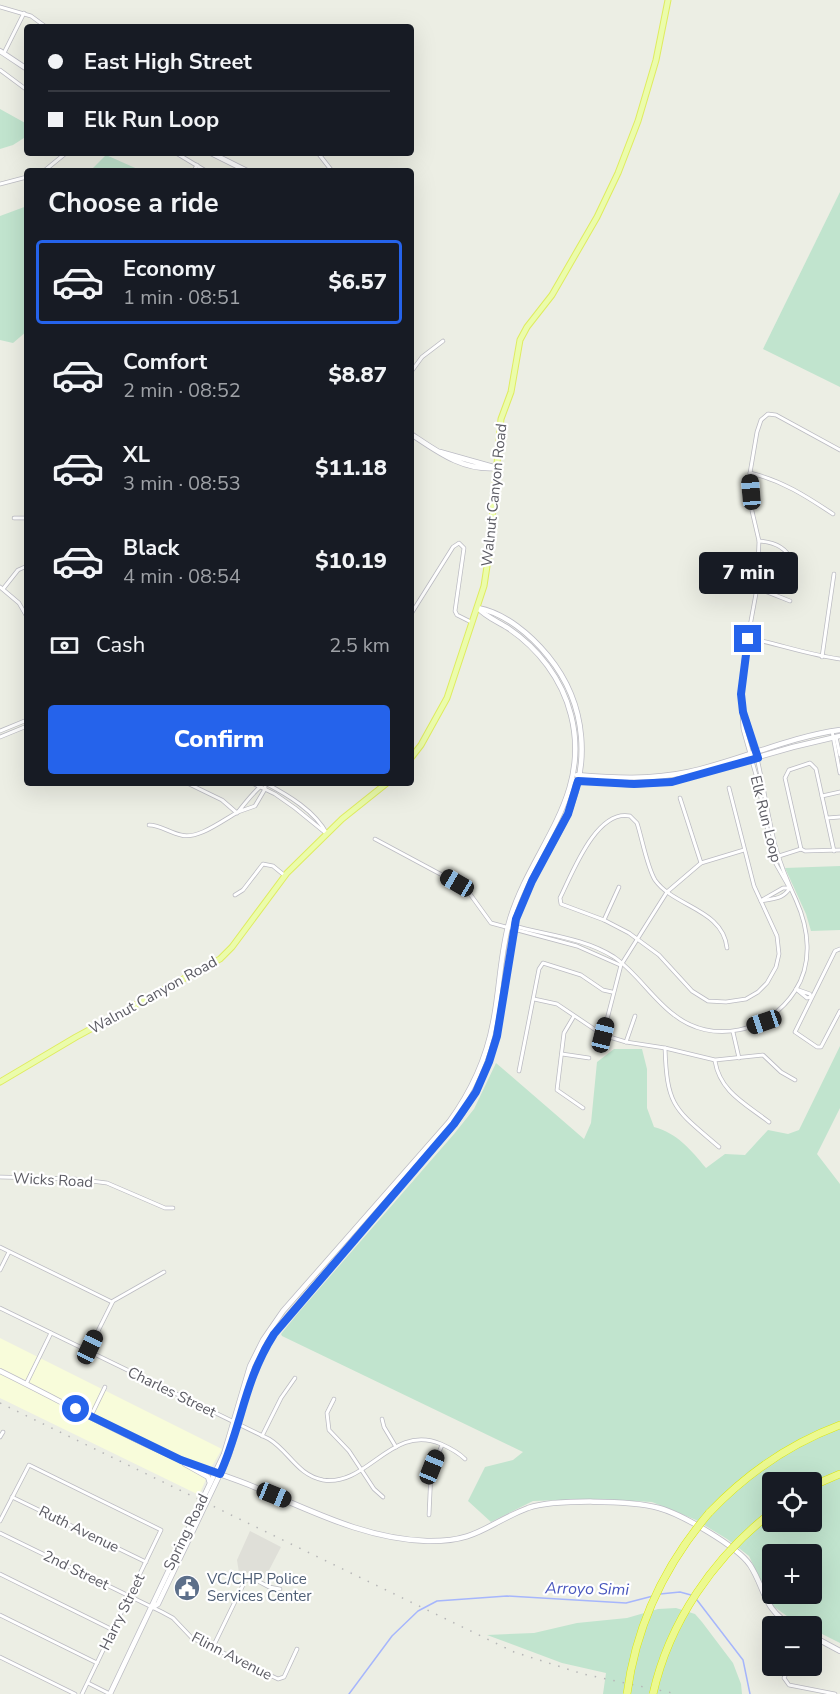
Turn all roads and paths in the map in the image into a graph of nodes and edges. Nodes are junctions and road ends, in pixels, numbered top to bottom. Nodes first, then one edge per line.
1 (668, 0) edge
2 (0, 7) edge
3 (24, 14) junction
4 (41, 24) edge
5 (2, 52) edge
6 (24, 67) edge
7 (0, 70) edge
8 (24, 88) edge
9 (62, 156) edge
10 (181, 156) edge
11 (217, 156) edge
12 (320, 156) edge
13 (197, 165) junction
14 (48, 168) edge
15 (196, 168) edge
16 (202, 168) edge
17 (241, 168) edge
18 (330, 168) edge
19 (24, 178) edge
20 (0, 184) edge
21 (443, 341) dead end
22 (414, 368) edge
23 (414, 436) edge
24 (840, 450) edge
25 (497, 468) junction
26 (750, 473) junction
27 (833, 514) dead end
28 (14, 518) dead end
29 (24, 518) edge
30 (759, 541) junction
31 (791, 560) dead end
32 (24, 567) edge
33 (834, 574) dead end
34 (2, 588) edge
35 (758, 588) junction
36 (790, 601) dead end
37 (478, 608) junction
38 (414, 609) edge
39 (24, 612) edge
40 (472, 622) junction
41 (748, 639) junction
42 (822, 657) junction
43 (840, 659) edge
44 (743, 712) junction
45 (24, 721) edge
46 (24, 727) edge
47 (840, 730) edge
48 (0, 731) edge
49 (831, 731) junction
50 (0, 737) edge
51 (836, 737) edge
52 (414, 754) edge
53 (757, 755) junction
54 (840, 755) edge
55 (750, 757) junction
56 (840, 773) edge
57 (576, 777) junction
58 (194, 786) edge
59 (260, 786) joint
60 (270, 786) edge
61 (383, 786) edge
62 (729, 788) dead end
63 (265, 789) junction
64 (840, 792) edge
65 (822, 796) junction
66 (680, 798) dead end
67 (246, 801) junction
68 (252, 808) junction
69 (237, 812) junction
70 (827, 818) junction
71 (840, 818) edge
72 (149, 825) dead end
73 (327, 834) junction
74 (375, 839) dead end
75 (801, 849) junction
76 (744, 850) junction
77 (840, 850) edge
78 (834, 851) junction
79 (779, 856) junction
80 (701, 863) junction
81 (285, 875) junction
82 (619, 887) dead end
83 (790, 888) junction
84 (667, 892) junction
85 (236, 895) dead end
86 (761, 901) junction
87 (604, 920) junction
88 (512, 928) junction
89 (639, 941) junction
90 (727, 948) dead end
91 (839, 949) edge
92 (621, 965) junction
93 (796, 990) junction
94 (613, 992) junction
95 (811, 997) junction
96 (534, 999) junction
97 (840, 1011) edge
98 (574, 1016) junction
99 (634, 1016) dead end
100 (733, 1032) junction
101 (603, 1035) junction
102 (626, 1042) junction
103 (665, 1048) junction
104 (562, 1054) junction
105 (589, 1058) dead end
106 (739, 1058) junction
107 (715, 1060) junction
108 (519, 1071) dead end
109 (795, 1080) dead end
110 (0, 1082) edge
111 (583, 1108) dead end
112 (769, 1122) dead end
113 (719, 1147) dead end
114 (0, 1177) edge
115 (173, 1208) dead end
116 (0, 1247) edge
117 (9, 1252) junction
118 (0, 1270) edge
119 (164, 1272) dead end
120 (112, 1302) junction
121 (0, 1308) edge
122 (51, 1333) junction
123 (88, 1351) junction
124 (0, 1371) edge
125 (295, 1378) dead end
126 (26, 1384) junction
127 (105, 1387) dead end
128 (334, 1399) dead end
129 (91, 1416) junction
130 (382, 1419) dead end
131 (236, 1424) junction
132 (840, 1425) edge
133 (3, 1432) dead end
134 (262, 1436) junction
135 (0, 1437) edge
136 (442, 1444) junction
137 (396, 1447) junction
138 (465, 1459) dead end
139 (181, 1460) junction
140 (361, 1469) junction
141 (218, 1473) junction
142 (840, 1474) edge
143 (822, 1482) edge
144 (208, 1486) junction
145 (12, 1497) junction
146 (383, 1497) dead end
147 (429, 1515) dead end
148 (0, 1521) edge
149 (762, 1521) edge
150 (0, 1533) edge
151 (146, 1562) junction
152 (0, 1574) edge
153 (280, 1588) dead end
154 (129, 1596) junction
155 (153, 1608) junction
156 (0, 1615) edge
157 (777, 1616) edge
158 (114, 1630) junction
159 (822, 1641) edge
160 (212, 1649) junction
161 (297, 1649) dead end
162 (840, 1651) edge
163 (0, 1657) edge
164 (97, 1663) junction
165 (785, 1676) edge
166 (88, 1683) junction
167 (75, 1694) edge
168 (82, 1694) edge
169 (110, 1694) edge
170 (627, 1694) edge
171 (653, 1694) edge
172 (835, 1694) edge

1 - 25 main road, Walnut Canyon Road
2 - 3 street
3 - 4 street
3 - 5 street
5 - 6 main road
7 - 8 street
9 - 14 street
10 - 13 street
11 - 17 main road
12 - 18 street
13 - 15 street
13 - 16 street
19 - 20 street
21 - 22 street
23 - 25 main road
24 - 26 street, Elk Run Loop
25 - 37 main road, Walnut Canyon Road
26 - 27 street
26 - 30 street, Elk Run Loop
28 - 29 street
30 - 31 street
30 - 35 street, Elk Run Loop
32 - 34 street
33 - 42 street
34 - 39 street
35 - 36 street
35 - 41 street, Elk Run Loop
37 - 40 main road, Walnut Canyon Road
37 - 57 main road, Spring Road
38 - 40 street
40 - 52 main road, Walnut Canyon Road
41 - 42 street
41 - 44 street, Elk Run Loop
42 - 43 street
44 - 53 street, Elk Run Loop
44 - 55 street, Elk Run Loop
45 - 48 street
46 - 50 street
47 - 49 main road
49 - 51 street
49 - 53 main road
51 - 53 main road
51 - 54 street
51 - 56 street
53 - 55 main road
53 - 79 street, Elk Run Loop
55 - 57 main road
55 - 83 street, Elk Run Loop
57 - 88 main road, Spring Road
58 - 69 street
59 - 63 street
59 - 67 street
60 - 73 street
61 - 73 main road, Walnut Canyon Road
62 - 76 street
63 - 68 street
63 - 73 street
64 - 65 street
65 - 70 street
65 - 75 street
66 - 80 street
67 - 68 street
67 - 69 street
68 - 69 street
69 - 72 street
70 - 71 street
70 - 78 street
73 - 81 main road, Walnut Canyon Road
74 - 88 street, Elk Run Loop
75 - 78 street
75 - 79 street
76 - 80 street
76 - 86 street
77 - 78 street
79 - 83 street, Elk Run Loop
80 - 84 street
81 - 85 street
81 - 110 main road, Walnut Canyon Road
82 - 87 street
83 - 86 street
83 - 86 street
83 - 93 street, Elk Run Loop
84 - 87 street
84 - 89 street
84 - 90 street
86 - 89 street
87 - 89 street
88 - 92 street, Elk Run Loop
88 - 131 main road, Spring Road
89 - 92 street
91 - 95 street
92 - 94 street
92 - 100 street, Elk Run Loop
93 - 95 street
93 - 100 street, Elk Run Loop
94 - 96 street
94 - 101 street
95 - 97 street
96 - 98 street
96 - 108 street
98 - 101 street
98 - 104 street
99 - 102 street
100 - 106 street
101 - 102 street
102 - 103 street
103 - 107 street
103 - 113 street
104 - 105 street
104 - 111 street
106 - 107 street
106 - 109 street
107 - 112 street
114 - 115 street, Wicks Road
116 - 117 street
117 - 118 street
117 - 120 street
119 - 120 street
120 - 123 street
121 - 122 street, Charles Street
122 - 123 street, Charles Street
122 - 126 street
123 - 131 street, Charles Street
124 - 126 main road
125 - 134 street
126 - 129 main road
127 - 129 street
128 - 140 street
129 - 139 main road
130 - 137 street
131 - 134 street, Charles Street
131 - 141 main road, Spring Road
132 - 170 highway, bridge
133 - 135 street
134 - 140 street, Charles Street
136 - 137 street, Charles Street
136 - 138 street, Charles Street
136 - 147 street
137 - 140 street, Charles Street
139 - 141 main road
139 - 144 main road
140 - 146 street
141 - 144 main road, Spring Road
141 - 155 main road, Spring Road
141 - 157 main road
142 - 143 highway
144 - 155 main road, Spring Road
145 - 148 street
145 - 151 street, Ruth Avenue
145 - 151 street, Harry Street
149 - 171 highway, bridge
150 - 154 street, 2nd Street
151 - 154 street, Harry Street
152 - 158 street
153 - 160 street
154 - 155 street, 2nd Street
154 - 158 street, Harry Street
155 - 160 street, Flinn Avenue
155 - 169 main road, Spring Road
156 - 164 street
158 - 164 street, Harry Street
159 - 162 main road
160 - 161 street, Flinn Avenue
163 - 167 street
164 - 166 street, Harry Street
165 - 172 street
166 - 168 street, Harry Street
166 - 169 street

